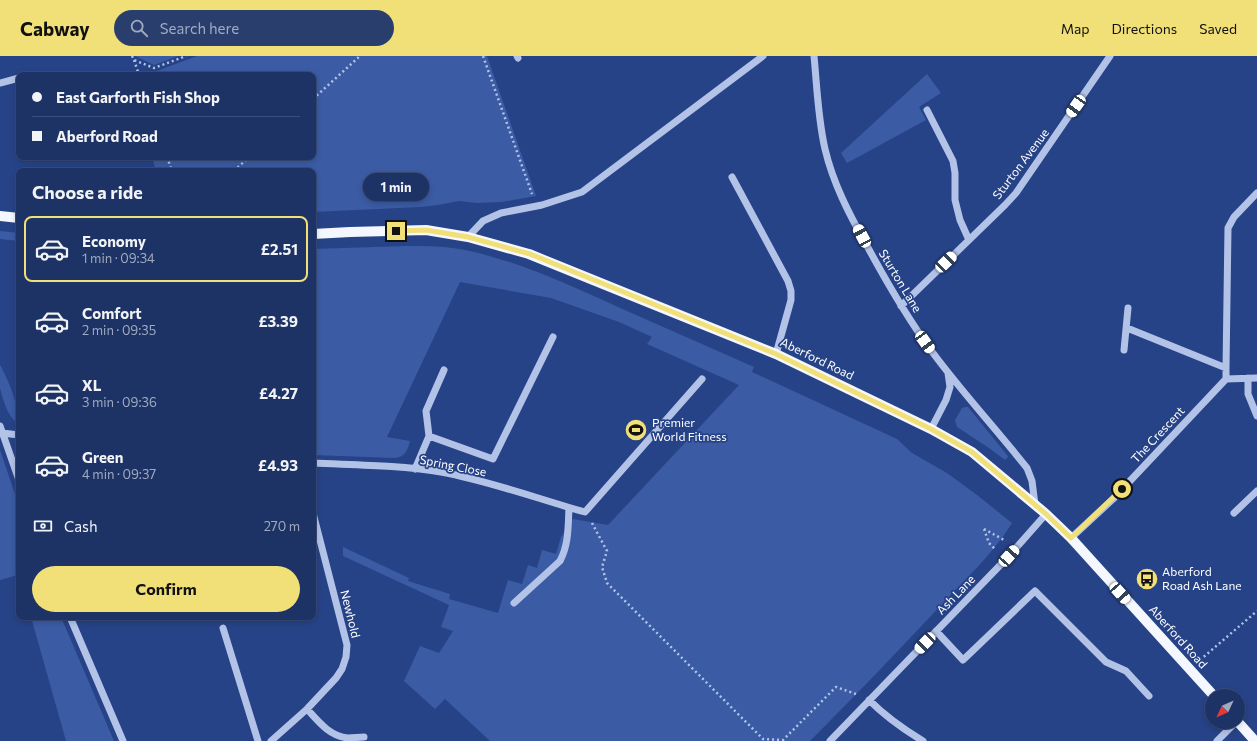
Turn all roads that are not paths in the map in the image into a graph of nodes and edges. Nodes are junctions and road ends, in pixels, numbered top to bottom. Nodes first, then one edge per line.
1 (763, 56) edge
2 (814, 56) edge
3 (1110, 56) edge
4 (16, 79) edge
5 (0, 83) edge
6 (927, 110) dead end
7 (732, 177) dead end
8 (1257, 193) edge
9 (0, 216) edge
10 (16, 218) edge
11 (316, 234) edge
12 (468, 237) junction
13 (969, 240) junction
14 (901, 306) junction
15 (1128, 308) dead end
16 (1127, 328) junction
17 (553, 337) dead end
18 (1124, 350) dead end
19 (776, 354) junction
20 (1226, 368) junction
21 (444, 370) dead end
22 (948, 372) junction
23 (1226, 378) junction
24 (1248, 378) junction
25 (1257, 378) edge
26 (702, 379) dead end
27 (1257, 416) edge
28 (1, 429) edge
29 (931, 429) junction
30 (16, 434) edge
31 (429, 436) junction
32 (316, 463) edge
33 (415, 469) junction
34 (16, 472) edge
35 (1257, 491) edge
36 (1035, 505) junction
37 (569, 508) junction
38 (1234, 513) dead end
39 (1046, 514) junction
40 (316, 525) edge
41 (1071, 538) junction
42 (514, 603) dead end
43 (71, 620) edge
44 (223, 628) dead end
45 (936, 631) junction
46 (1208, 689) edge
47 (1149, 696) dead end
48 (870, 700) junction
49 (307, 709) junction
50 (1230, 729) edge
51 (1244, 729) edge
52 (364, 737) dead end
53 (123, 741) edge
54 (258, 741) edge
55 (271, 741) edge
56 (830, 741) edge
57 (923, 741) edge
58 (1217, 741) edge
59 (1255, 741) edge

1 - 12 street
2 - 14 street, Sturton Lane
3 - 13 street, Sturton Avenue
4 - 5 street
6 - 13 street
7 - 19 street
8 - 20 street
9 - 10 main road
11 - 12 main road, Aberford Road
12 - 19 main road, Aberford Road
13 - 14 street, Sturton Avenue
14 - 22 street, Sturton Lane
15 - 16 street
16 - 18 street
16 - 20 street
17 - 31 street
19 - 29 main road, Aberford Road
20 - 23 street
21 - 31 street
22 - 29 street
22 - 36 street, Sturton Lane
23 - 24 street
23 - 41 street, The Crescent
24 - 25 street
24 - 27 street
26 - 37 street, Spring Close
28 - 30 street
28 - 34 street
29 - 36 main road, Aberford Road
31 - 33 street
32 - 33 street, Spring Close
33 - 37 street, Spring Close
35 - 38 street
36 - 39 main road, Aberford Road
37 - 42 street
39 - 41 main road, Aberford Road
39 - 45 street, Ash Lane
40 - 49 street, Newhold
41 - 46 main road, Aberford Road
43 - 53 street
44 - 54 street
45 - 47 street
45 - 48 street, Ash Lane
48 - 56 street, Ash Lane
48 - 57 street
49 - 52 street
49 - 55 street, Newhold
50 - 58 street
51 - 59 main road

